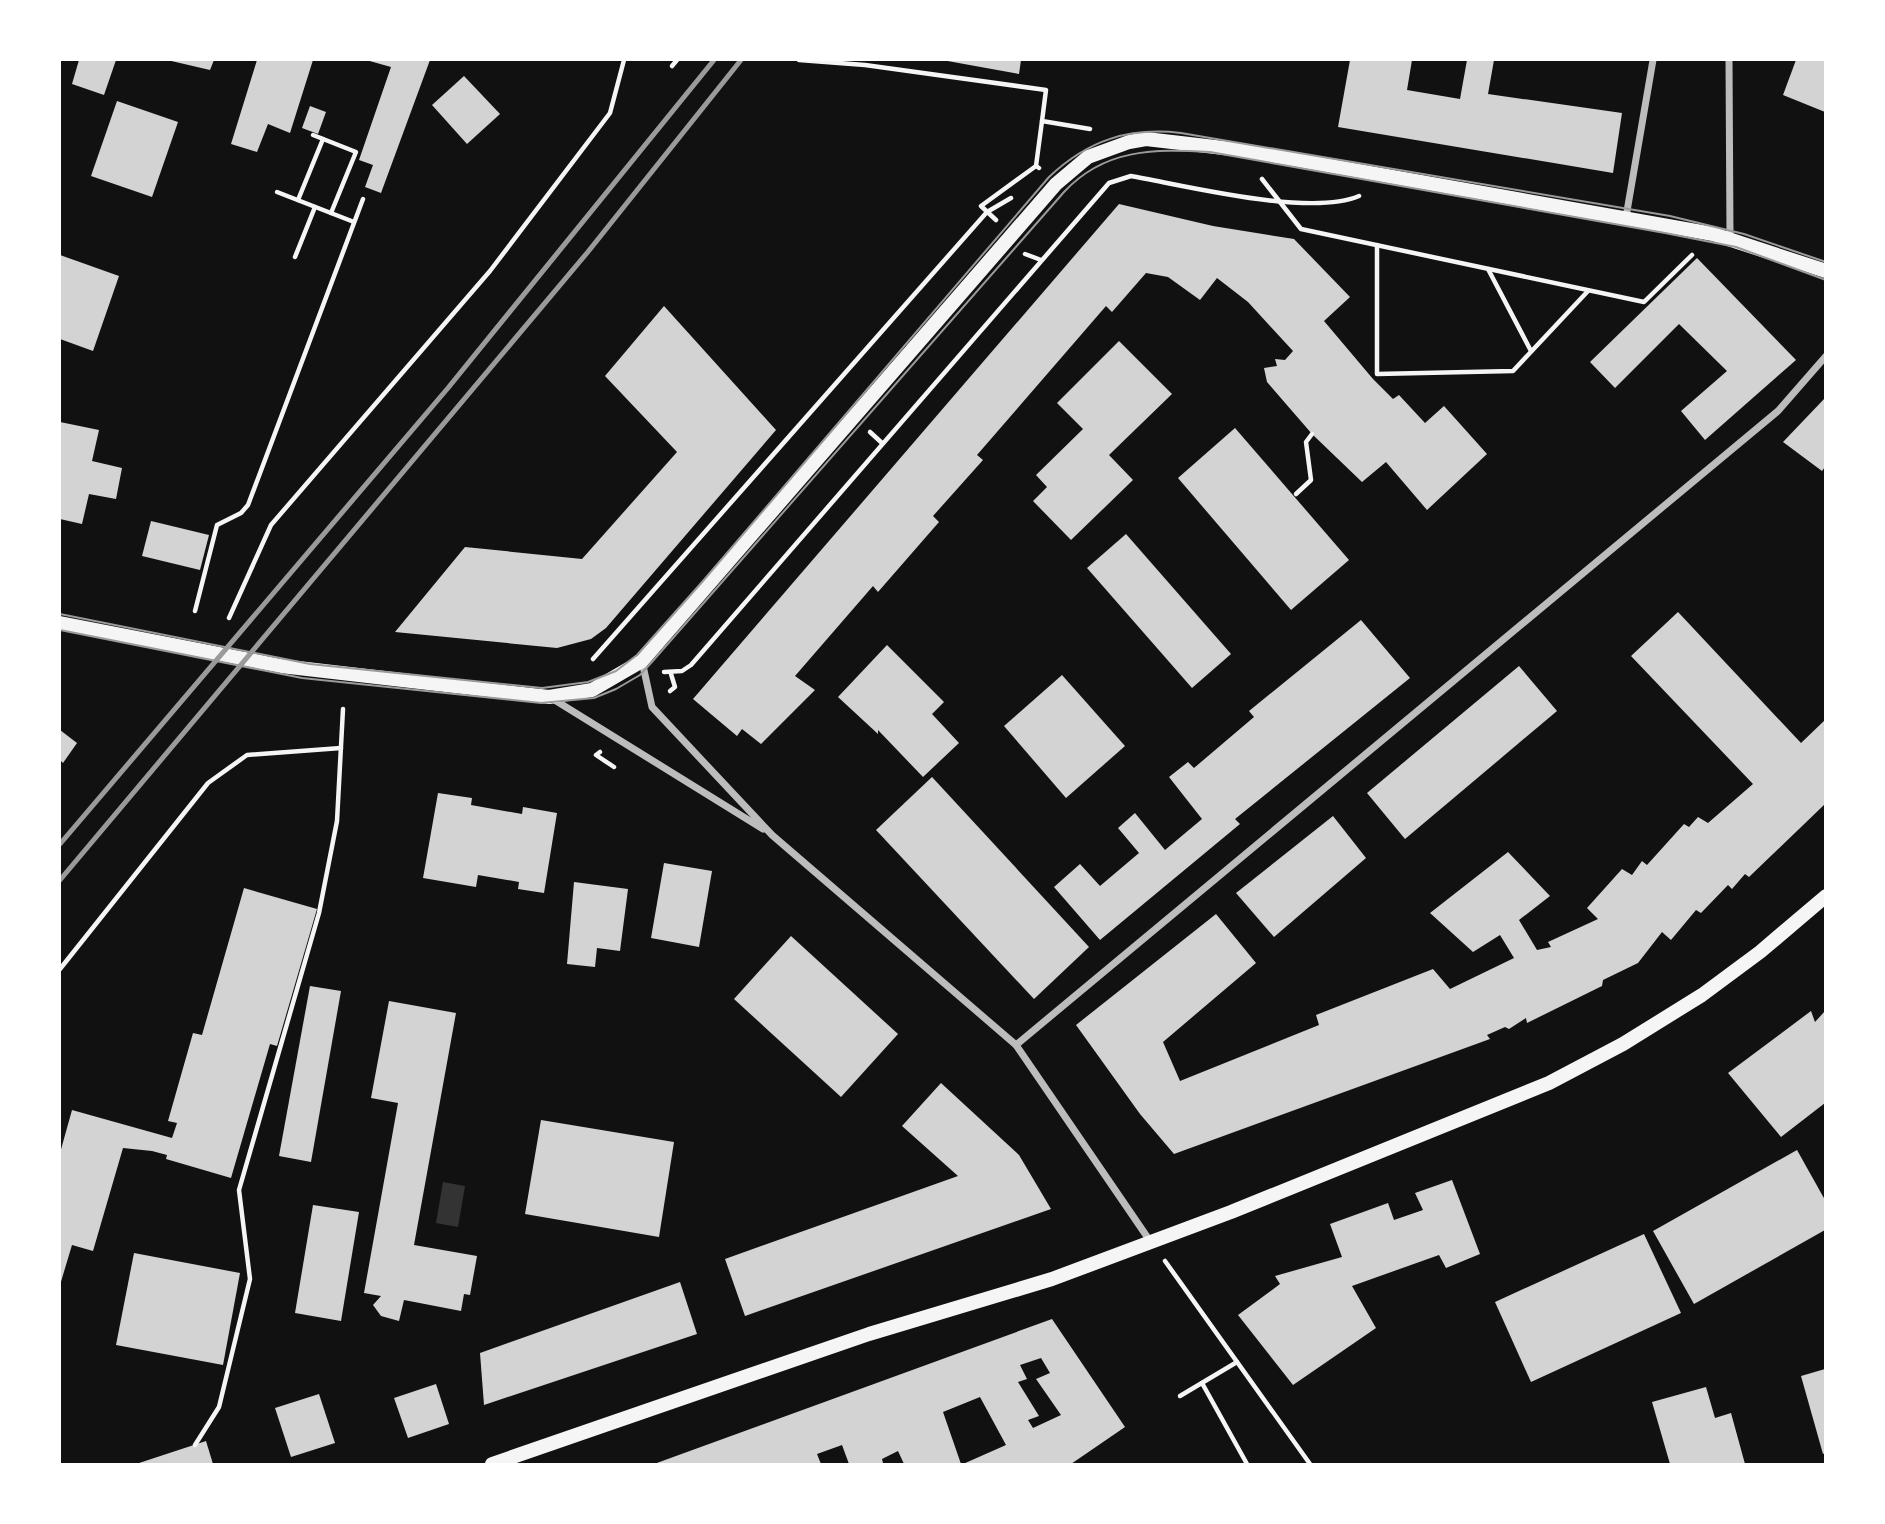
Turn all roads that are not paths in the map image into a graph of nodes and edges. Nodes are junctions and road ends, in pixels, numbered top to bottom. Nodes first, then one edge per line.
1 (1653, 60) edge
2 (1729, 60) edge
3 (1626, 218) junction
4 (1730, 237) junction
5 (1825, 271) edge
6 (1825, 356) edge
7 (60, 622) edge
8 (642, 661) junction
9 (549, 697) junction
10 (772, 835) junction
11 (1825, 896) edge
12 (1016, 1045) junction
13 (1150, 1241) junction
14 (492, 1465) edge

1 - 3 street
2 - 4 street
3 - 4 main road
3 - 8 main road
4 - 5 main road
6 - 12 street
7 - 9 main road
8 - 9 main road
8 - 10 street
9 - 10 street
10 - 12 street
11 - 13 main road
12 - 13 street
13 - 14 main road

